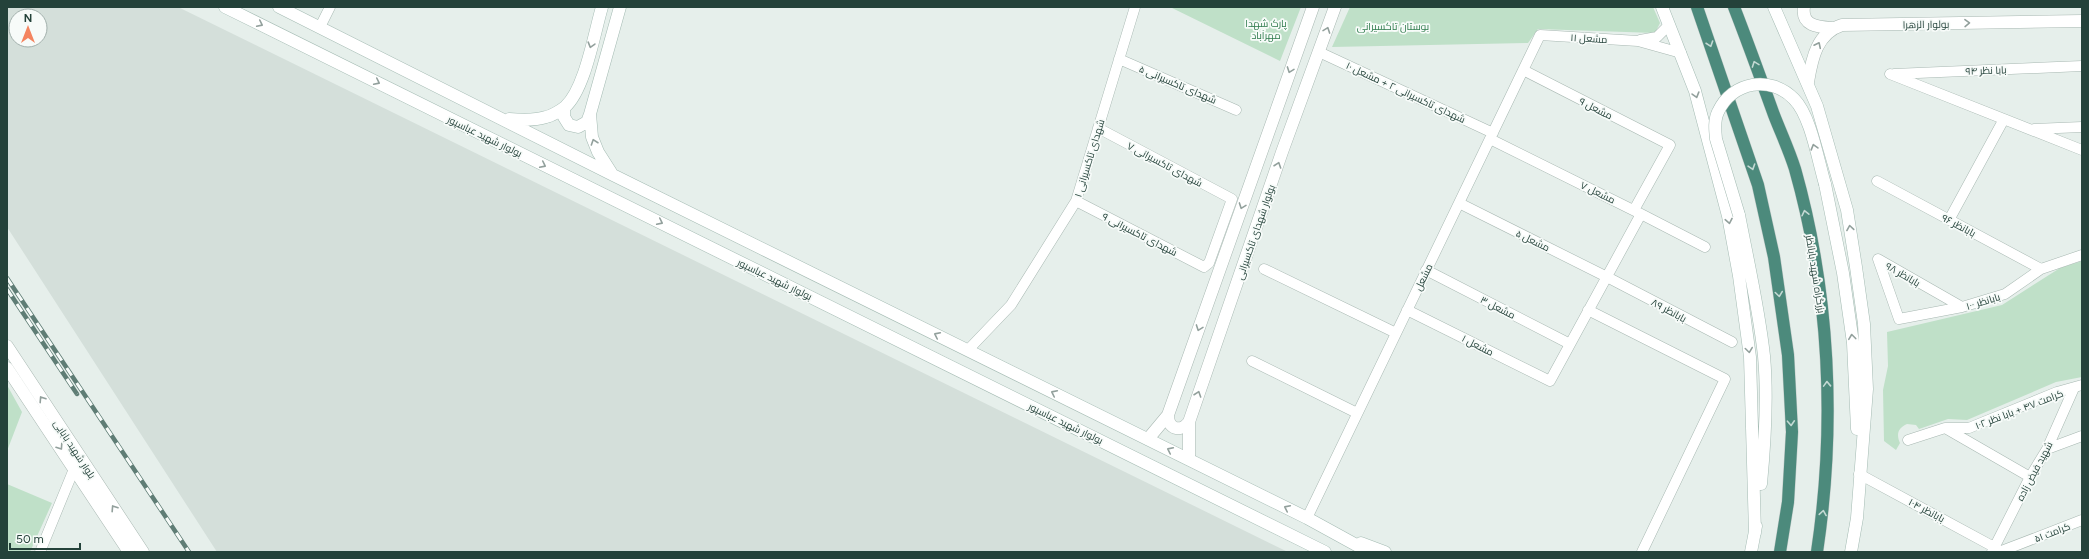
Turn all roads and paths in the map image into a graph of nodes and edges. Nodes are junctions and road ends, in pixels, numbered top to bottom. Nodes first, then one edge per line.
1 (225, 7) edge
2 (279, 7) edge
3 (330, 7) edge
4 (602, 7) edge
5 (620, 7) edge
6 (1135, 7) edge
7 (1313, 7) edge
8 (1335, 7) edge
9 (1662, 7) edge
10 (1697, 7) edge
11 (1734, 7) edge
12 (1774, 7) edge
13 (1804, 7) edge
14 (2082, 21) edge
15 (1669, 25) junction
16 (320, 27) junction
17 (1832, 28) junction
18 (1540, 35) joint
19 (1638, 40) junction
20 (1319, 52) junction
21 (1682, 53) junction
22 (1119, 59) junction
23 (2082, 66) edge
24 (1523, 70) junction
25 (1808, 82) junction
26 (564, 108) junction
27 (1236, 110) dead end
28 (590, 114) junction
29 (505, 119) junction
30 (2004, 119) junction
31 (2082, 127) edge
32 (1098, 128) junction
33 (2030, 129) junction
34 (1491, 136) junction
35 (2082, 150) edge
36 (613, 175) junction
37 (1877, 181) dead end
38 (1076, 201) junction
39 (1459, 203) junction
40 (1638, 212) junction
41 (1949, 220) junction
42 (1705, 247) dead end
43 (2082, 255) edge
44 (1204, 267) joint
45 (1264, 269) dead end
46 (2041, 269) junction
47 (1426, 270) junction
48 (1607, 277) junction
49 (1962, 308) junction
50 (1407, 310) junction
51 (1588, 310) junction
52 (1898, 319) joint
53 (1396, 333) junction
54 (1732, 342) dead end
55 (1570, 344) junction
56 (7, 346) edge
57 (968, 350) junction
58 (1252, 361) dead end
59 (7, 368) edge
60 (2078, 387) edge
61 (1357, 413) junction
62 (1168, 415) junction
63 (1189, 422) junction
64 (1945, 428) junction
65 (2082, 436) edge
66 (1148, 439) junction
67 (1908, 440) dead end
68 (2047, 449) junction
69 (1189, 459) junction
70 (74, 469) junction
71 (1859, 474) junction
72 (2030, 477) junction
73 (1307, 518) junction
74 (2082, 520) edge
75 (1334, 532) junction
76 (1755, 533) junction
77 (1995, 550) edge
78 (40, 552) edge
79 (129, 552) edge
80 (143, 552) edge
81 (1324, 552) edge
82 (1369, 552) edge
83 (1384, 552) edge
84 (1642, 552) edge
85 (1751, 552) edge
86 (1780, 552) edge
87 (1817, 552) edge
88 (1851, 552) edge

1 -> 81 main road, بولوار شهید عباسپور
2 - 16 main road
3 - 16 street
4 -> 26 main road
5 - 28 main road
6 - 22 street, شهدای تاکسیرانی ۱
7 -> 62 main road, بولوار شهدای تاکسیرانی
20 -> 8 main road, بولوار شهدای تاکسیرانی
9 - 15 main road
10 -> 86 highway
87 -> 11 highway, بزرگراه شهید بابانظر
12 - 25 main road
13 - 17 main road, بولوار الزهرا
17 -> 14 main road, بولوار الزهرا
15 - 19 street
15 - 21 main road
16 - 29 main road
25 -> 17 main road
18 - 19 street, مشعل ۱۱
18 - 24 street, مشعل
19 - 21 street
20 - 34 street, شهدای تاکسیرانی ۲ + مشعل ۱۰
63 -> 20 main road, بولوار شهدای تاکسیرانی
21 -> 76 main road
22 - 27 street, شهدای تاکسیرانی ۵
22 - 32 street, شهدای تاکسیرانی ۱
23 - 30 street, بابا نظر ۹۴
24 - 34 street, مشعل
24 - 40 street, مشعل ۹
71 -> 25 main road
26 - 28 main road
26 - 29 main road
36 -> 28 main road
29 - 36 main road
30 - 33 street
30 - 41 street
31 - 33 street
32 - 38 street, شهدای تاکسیرانی ۱
32 - 44 street, شهدای تاکسیرانی ۷
33 - 35 street
34 - 39 street, مشعل
34 - 40 street, مشعل ۷
57 -> 36 main road
37 - 41 street, بابانظر ۹۶
38 - 44 street, شهدای تاکسیرانی ۹
38 - 57 street, شهدای تاکسیرانی ۱
39 - 47 street, مشعل
39 - 48 street, مشعل ۵
40 - 42 street, مشعل ۷
40 - 48 street
41 - 46 street, بابانظر ۹۶
43 - 46 street, بابانظر ۱۰۰
45 - 53 street
46 - 49 street, بابانظر ۱۰۰
47 - 50 street, مشعل
47 - 55 street, مشعل ۳
48 - 51 street
48 - 54 street, بابانظر ۸۹
49 - 52 street, بابانظر ۱۰۰
49 - 52 street, بابانظر ۹۸
50 - 53 street, مشعل
50 - 55 street, مشعل ۱
51 - 55 street
51 - 84 street
53 - 61 street, مشعل
80 -> 56 main road, بلوار شهید بابایی
66 -> 57 main road
58 - 61 street
59 -> 70 main road, بلوار شهید بابایی
60 - 64 street, کرامت ۴۷ + بابا نظر ۱۰۲
60 - 68 street, شهید فیض زاده
61 - 73 street, مشعل
62 - 63 main road
62 - 66 main road, بولوار شهدای تاکسیرانی
63 - 69 main road, بولوار شهدای تاکسیرانی
64 - 67 street, کرامت ۴۷ + بابا نظر ۱۰۲
64 - 72 street
65 - 68 street
69 -> 66 main road
68 - 72 street, شهید فیض زاده
73 -> 69 main road
70 - 78 street
70 - 79 main road, بلوار شهید بابایی
71 -> 76 main road, bridge
71 - 77 street, بابانظر ۱۰۴
71 - 88 main road
72 - 77 street, شهید فیض زاده
73 - 75 main road
74 - 77 street, کرامت ۵۱
75 - 82 main road
75 - 83 main road
76 - 85 main road

